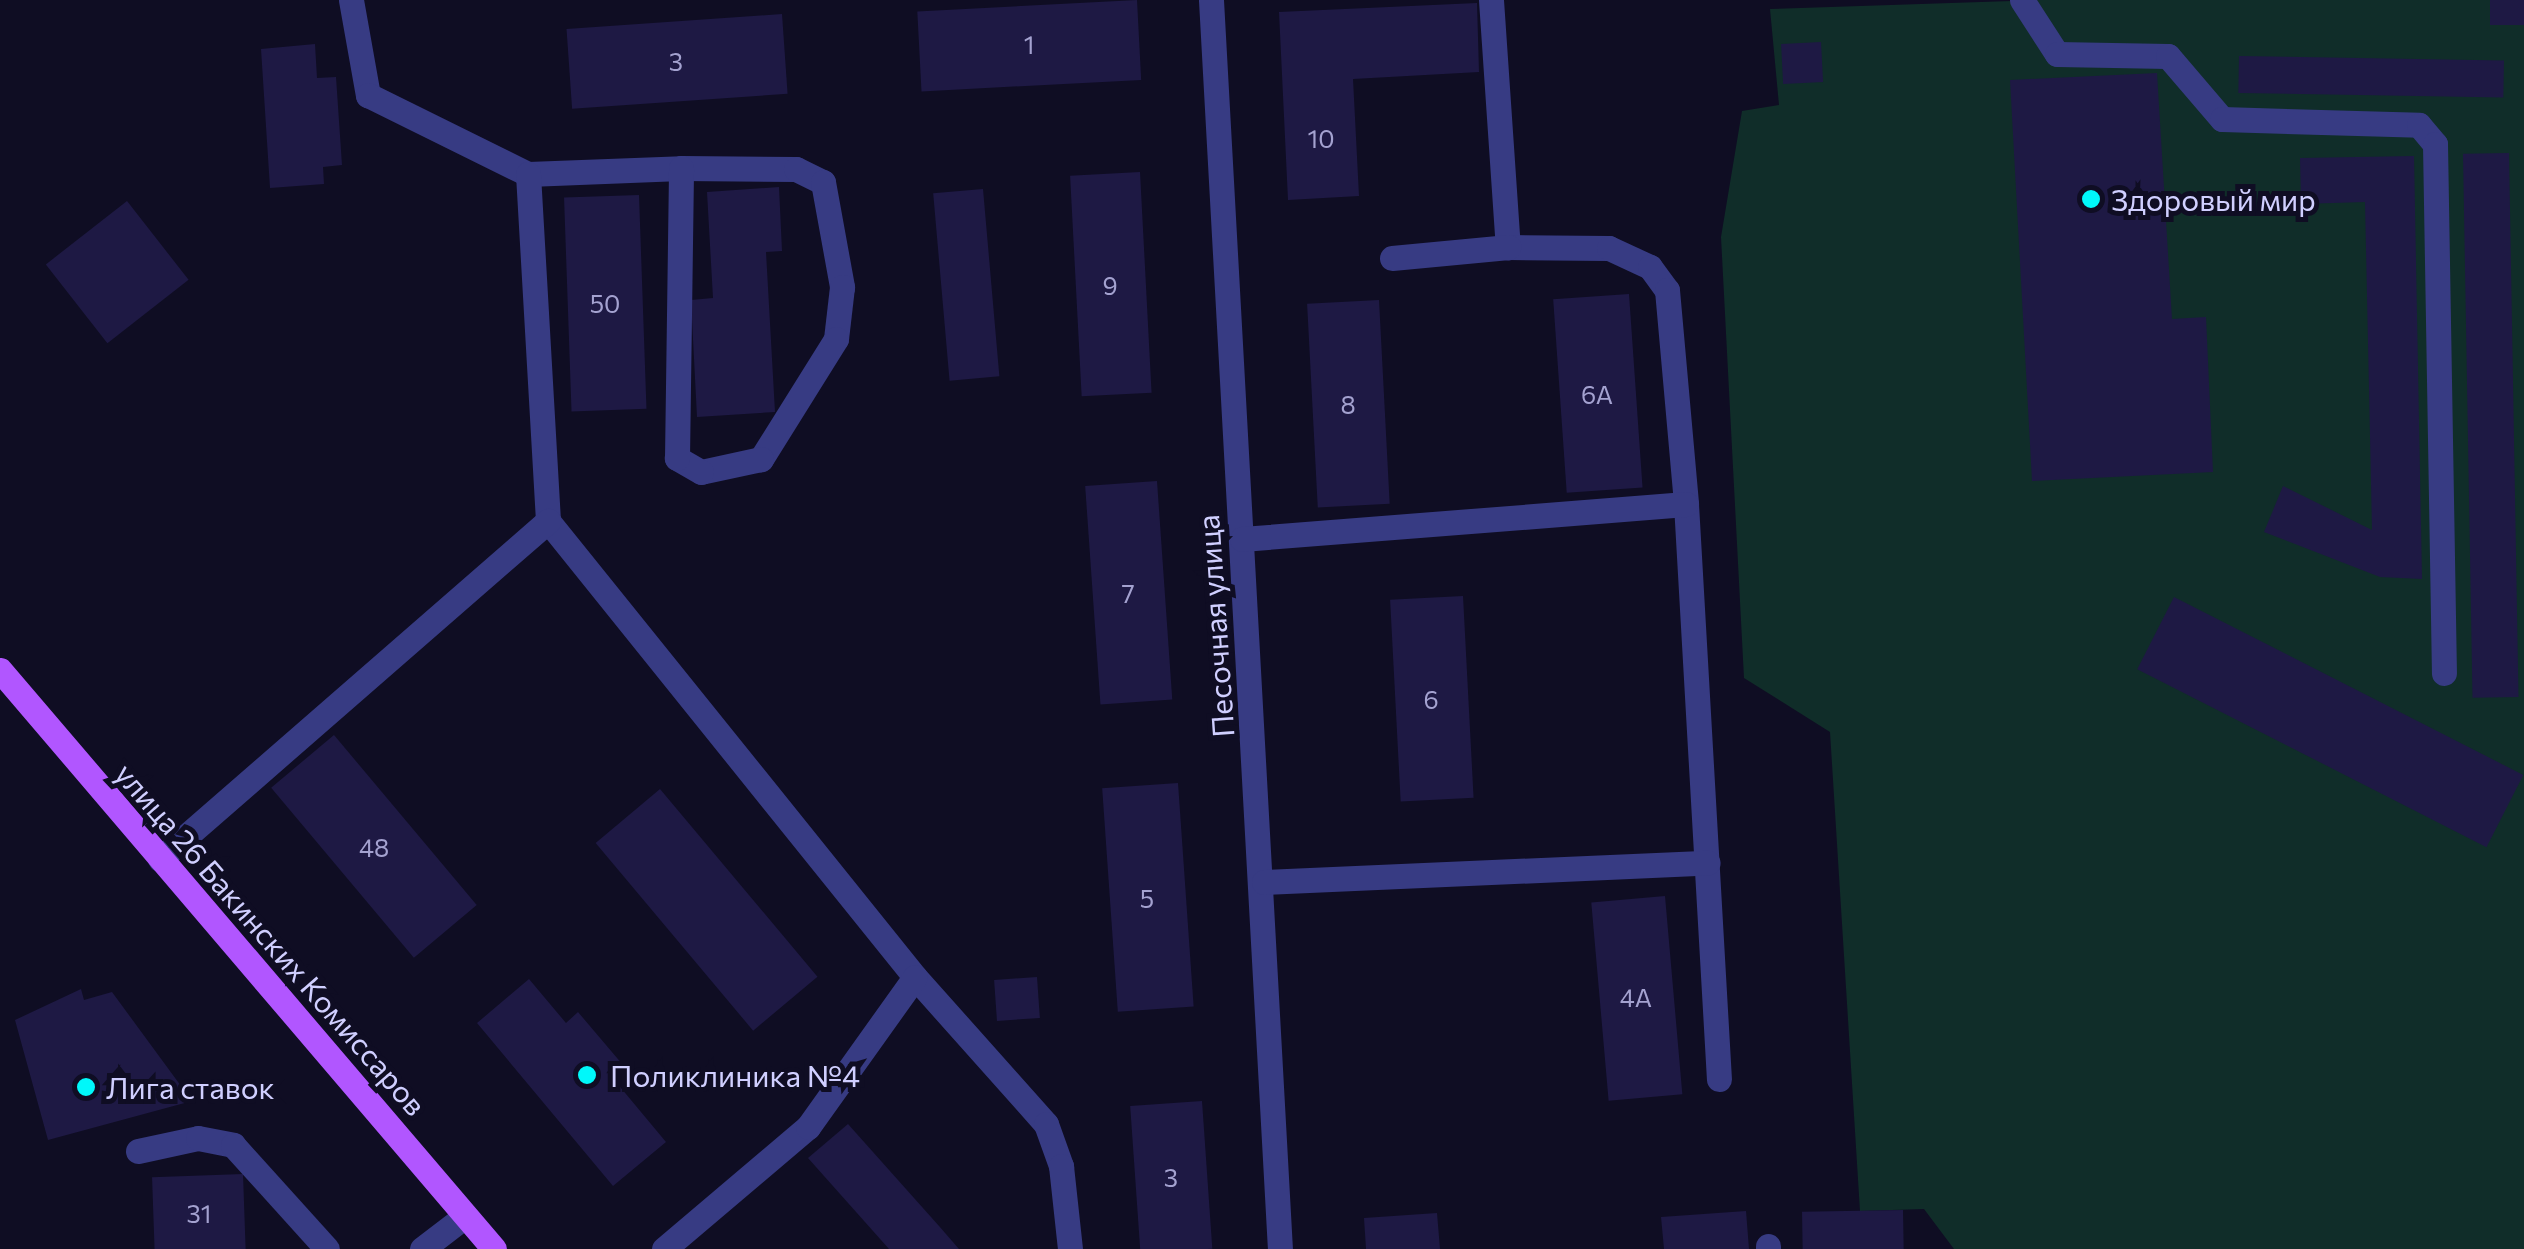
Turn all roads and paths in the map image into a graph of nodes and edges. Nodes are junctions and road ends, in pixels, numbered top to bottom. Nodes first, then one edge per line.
1 (352, 0) edge
2 (1211, 0) edge
3 (1491, 0) edge
4 (2022, 0) edge
5 (681, 168) junction
6 (528, 174) junction
7 (1508, 247) junction
8 (1392, 258) dead end
9 (1686, 504) junction
10 (548, 521) junction
11 (1242, 540) junction
12 (0, 670) edge
13 (2444, 673) dead end
14 (160, 859) junction
15 (1708, 864) junction
16 (1264, 882) junction
17 (915, 977) junction
18 (1719, 1078) dead end
19 (138, 1151) dead end
20 (465, 1216) junction
21 (327, 1249) edge
22 (422, 1249) edge
23 (494, 1249) edge
24 (664, 1249) edge
25 (1070, 1249) edge
26 (1280, 1249) edge

1 - 6 street
2 - 11 street, Песочная улица
3 - 7 street
4 - 13 street
5 - 5 street
5 - 6 street
6 - 10 street
7 - 8 street
7 - 9 street
9 - 11 street
9 - 15 street
10 - 14 street
10 - 17 street
11 - 16 street, Песочная улица
12 - 14 main road, улица 26 Бакинских Комиссаров
14 - 20 main road, улица 26 Бакинских Комиссаров
15 - 16 street
15 - 18 street
16 - 26 street, Песочная улица
17 - 24 street
17 - 25 street
19 - 21 street
20 - 22 street
20 - 23 main road, улица 26 Бакинских Комиссаров

